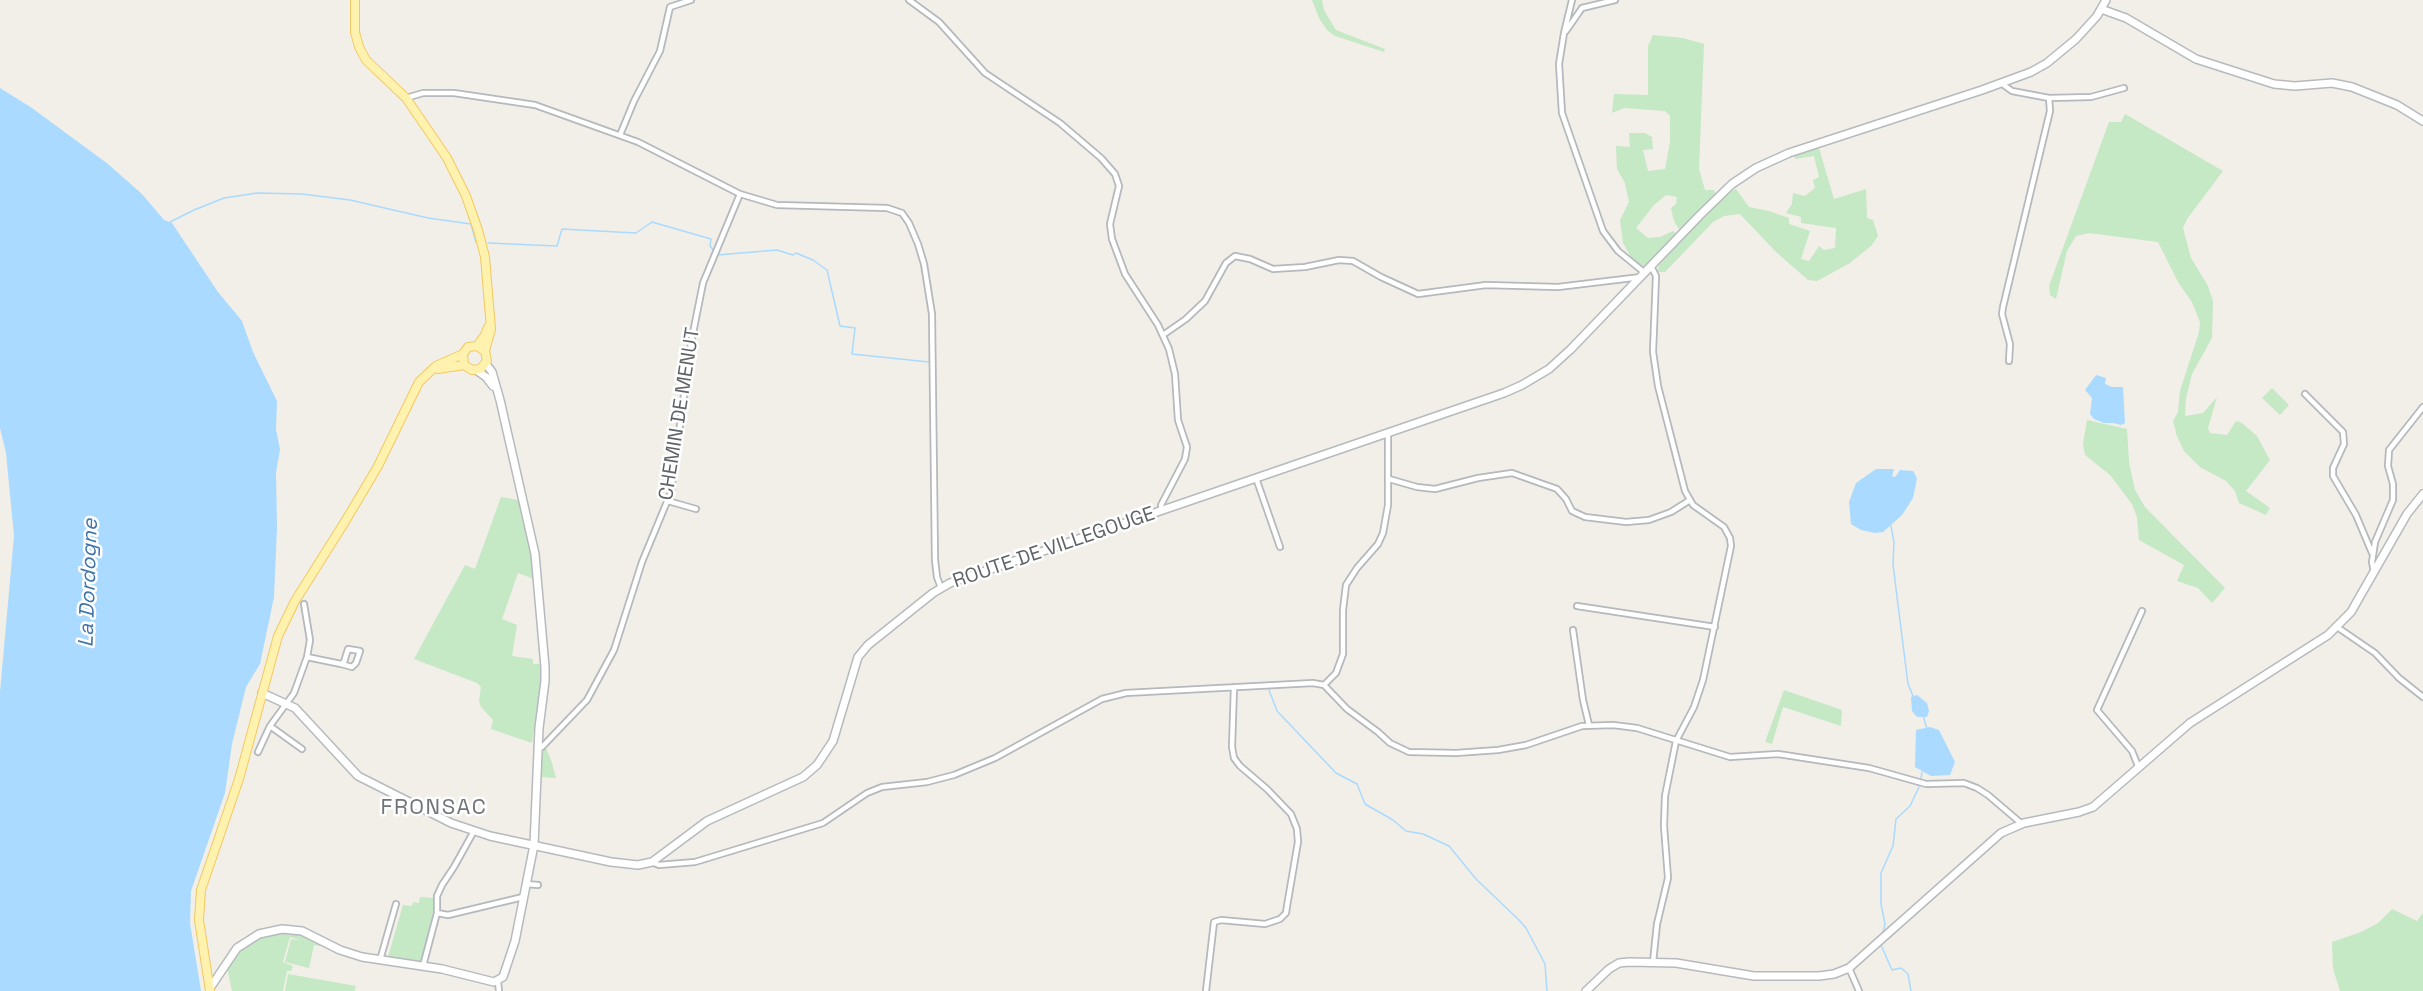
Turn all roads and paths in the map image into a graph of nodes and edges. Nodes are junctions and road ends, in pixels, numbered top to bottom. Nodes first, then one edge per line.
1 (355, 0) edge
2 (691, 0) edge
3 (909, 0) edge
4 (1615, 0) edge
5 (2106, 0) edge
6 (1572, 2) edge
7 (1581, 8) junction
8 (2101, 9) junction
9 (1564, 33) junction
10 (2001, 83) junction
11 (2124, 88) dead end
12 (2049, 98) junction
13 (406, 99) junction
14 (2423, 121) edge
15 (620, 135) junction
16 (740, 194) junction
17 (1652, 266) junction
18 (1643, 275) junction
19 (490, 323) junction
20 (1163, 335) junction
21 (477, 346) junction
22 (485, 351) junction
23 (463, 354) junction
24 (2009, 361) dead end
25 (486, 364) junction
26 (464, 365) junction
27 (476, 370) junction
28 (428, 373) junction
29 (497, 391) junction
30 (2306, 394) dead end
31 (2423, 407) edge
32 (1388, 433) junction
33 (1256, 478) junction
34 (1389, 479) junction
35 (2423, 494) edge
36 (1690, 500) junction
37 (668, 501) junction
38 (696, 509) dead end
39 (1162, 511) junction
40 (1280, 547) dead end
41 (2372, 553) junction
42 (2374, 572) junction
43 (941, 588) junction
44 (304, 604) dead end
45 (1577, 606) dead end
46 (2142, 611) dead end
47 (1715, 627) junction
48 (2337, 627) junction
49 (1574, 630) dead end
50 (307, 657) junction
51 (341, 664) junction
52 (1324, 685) junction
53 (1234, 687) junction
54 (262, 693) junction
55 (2423, 697) edge
56 (287, 703) junction
57 (1589, 725) junction
58 (270, 726) junction
59 (1676, 741) junction
60 (302, 749) dead end
61 (537, 749) junction
62 (258, 752) dead end
63 (2138, 766) junction
64 (2022, 824) junction
65 (474, 831) junction
66 (534, 846) junction
67 (652, 862) junction
68 (526, 884) junction
69 (538, 885) dead end
70 (523, 897) junction
71 (396, 903) dead end
72 (437, 913) junction
73 (380, 960) junction
74 (1653, 962) junction
75 (423, 966) junction
76 (1849, 968) junction
77 (498, 981) junction
78 (210, 990) edge
79 (500, 991) edge
80 (1206, 991) edge
81 (1586, 991) edge
82 (1859, 991) edge

1 - 13 main road
2 - 15 street
3 - 20 street
4 - 7 street
5 - 8 street, ROUTE DE VILLEGOUGE
6 - 7 street
6 - 9 street
7 - 9 street
8 - 10 street, ROUTE DE VILLEGOUGE
8 - 14 street
9 - 18 street
10 - 12 street
10 - 17 street, ROUTE DE VILLEGOUGE
11 - 12 street
12 - 24 street
13 - 15 street
13 - 19 main road
15 - 16 street
16 - 37 street, CHEMIN DE MENUT
16 - 43 street
17 - 18 street, ROUTE DE VILLEGOUGE
17 - 36 street
18 - 20 street
18 - 32 street, ROUTE DE VILLEGOUGE
19 - 21 main road
19 - 22 main road
20 - 39 street
21 - 22 main road
21 - 23 main road
22 - 25 main road
23 - 26 main road
23 - 28 main road
25 - 27 main road
25 - 29 street
26 - 27 main road
26 - 28 main road
27 - 29 street
28 - 54 main road
29 - 61 street
30 - 41 street
31 - 41 street
32 - 33 street, ROUTE DE VILLEGOUGE
32 - 34 street
33 - 39 street, ROUTE DE VILLEGOUGE
33 - 40 street
34 - 36 street
34 - 52 street
35 - 42 street
36 - 47 street
37 - 38 street
37 - 61 street, CHEMIN DE MENUT
39 - 43 street, ROUTE DE VILLEGOUGE
41 - 42 street
42 - 48 street
43 - 67 street, ROUTE DE VILLEGOUGE
44 - 50 street
45 - 47 street
46 - 63 street
47 - 59 street
48 - 55 street
48 - 63 street
49 - 57 street
50 - 51 street
50 - 56 street
51 - 51 street
52 - 53 street
52 - 57 street
53 - 67 street
53 - 80 street
54 - 56 street
54 - 78 main road
56 - 58 street
56 - 65 street
57 - 59 street
58 - 60 street
58 - 62 street
59 - 64 street
59 - 74 street
61 - 66 street
63 - 64 street
64 - 76 street
65 - 66 street
65 - 72 street
66 - 67 street
66 - 68 street
68 - 69 street
68 - 70 street
70 - 72 street
70 - 77 street
71 - 73 street
72 - 75 street
73 - 75 street
73 - 78 street
74 - 76 street
74 - 81 street
75 - 77 street
76 - 82 street
77 - 79 street

